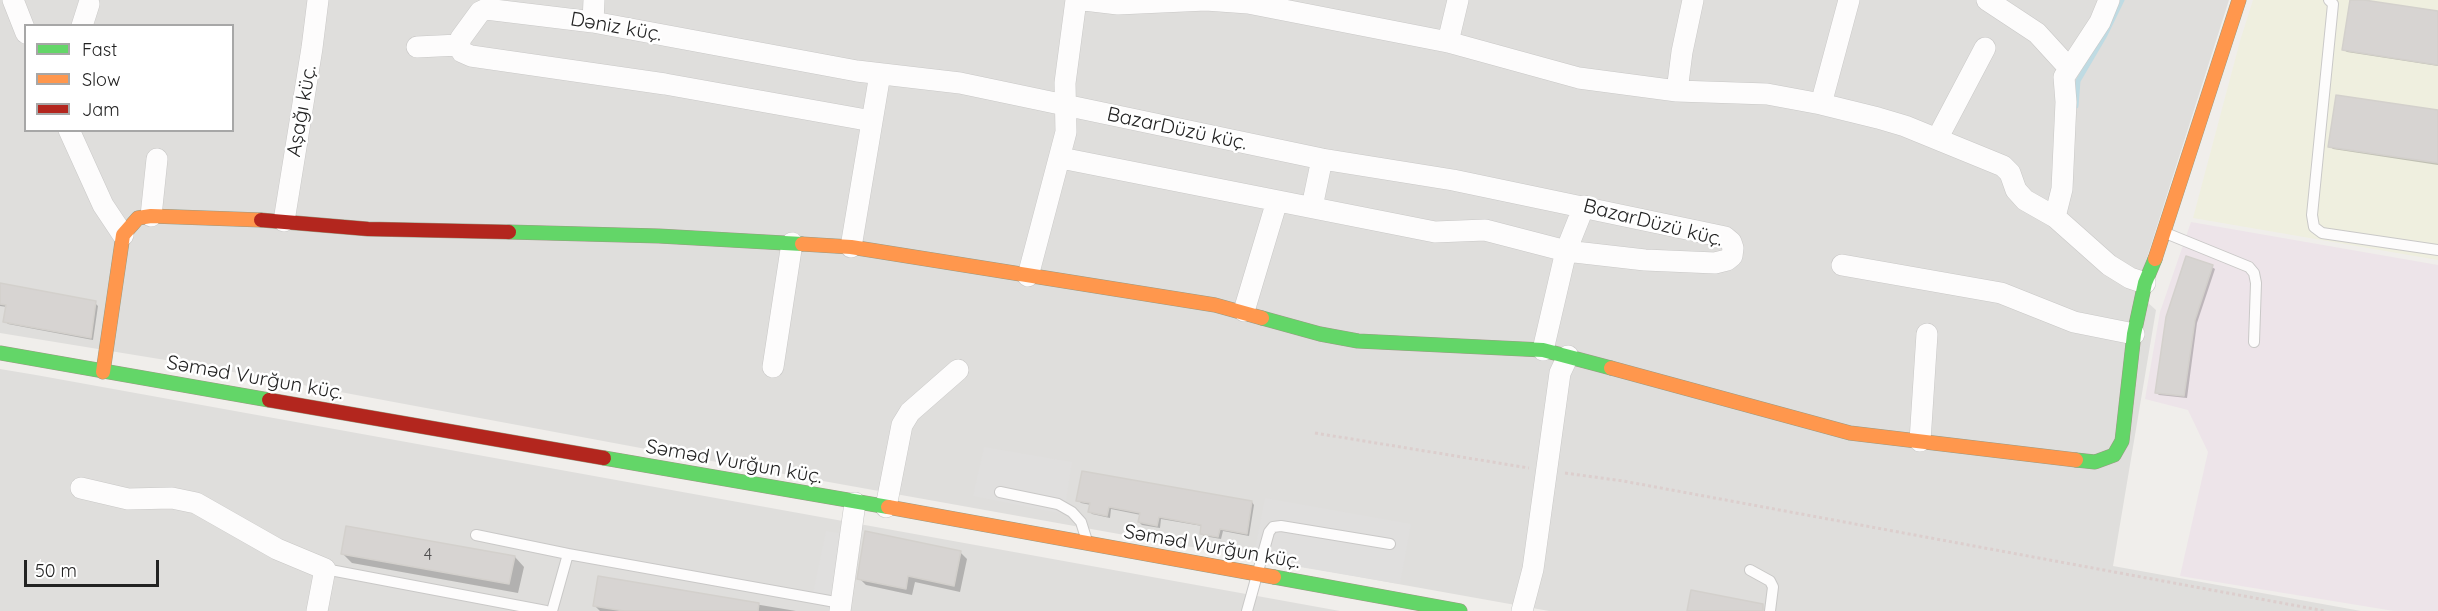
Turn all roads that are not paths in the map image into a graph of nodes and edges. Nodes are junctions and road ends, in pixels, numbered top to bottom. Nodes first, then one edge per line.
1 (13, 0) edge
2 (318, 0) edge
3 (594, 0) edge
4 (1076, 0) edge
5 (1084, 0) edge
6 (1458, 0) edge
7 (1693, 0) edge
8 (1849, 0) edge
9 (1987, 0) edge
10 (2109, 0) edge
11 (2239, 0) edge
12 (2329, 0) edge
13 (1248, 2) edge
14 (89, 4) dead end
15 (593, 22) junction
16 (83, 24) edge
17 (24, 28) edge
18 (1448, 42) junction
19 (459, 45) junction
20 (417, 47) dead end
21 (1985, 48) dead end
22 (2069, 68) junction
23 (880, 74) junction
24 (1677, 91) junction
25 (1821, 104) junction
26 (1066, 106) junction
27 (872, 122) junction
28 (70, 132) edge
29 (1937, 139) junction
30 (1061, 158) junction
31 (157, 159) dead end
32 (1322, 159) junction
33 (1277, 201) junction
34 (1584, 206) junction
35 (1312, 207) junction
36 (151, 216) junction
37 (2055, 217) junction
38 (284, 221) junction
39 (2165, 232) junction
40 (123, 235) junction
41 (792, 243) junction
42 (851, 247) junction
43 (2438, 250) edge
44 (1566, 251) junction
45 (1842, 265) dead end
46 (1028, 276) junction
47 (2145, 283) junction
48 (1244, 311) junction
49 (2134, 333) junction
50 (1928, 334) dead end
51 (2254, 342) dead end
52 (1543, 350) junction
53 (0, 353) edge
54 (1568, 356) junction
55 (773, 367) dead end
56 (958, 370) dead end
57 (103, 372) junction
58 (1920, 441) junction
59 (81, 488) dead end
60 (1000, 492) dead end
61 (855, 503) junction
62 (886, 507) junction
63 (476, 535) dead end
64 (1088, 544) junction
65 (1390, 544) dead end
66 (568, 554) junction
67 (325, 569) junction
68 (1750, 570) dead end
69 (1256, 574) junction
70 (841, 607) edge
71 (317, 611) edge
72 (546, 611) edge
73 (552, 611) edge
74 (1247, 611) edge
75 (1460, 611) edge
76 (1522, 611) edge
77 (1770, 611) edge

1 - 17 street
2 - 38 street, Aşağı küç.
3 - 15 street
4 - 26 street
5 - 13 street
6 - 18 street
7 - 24 street
8 - 25 street
9 - 22 street
10 - 22 street
11 - 39 street
12 - 43 lane
13 - 18 street
14 - 16 street
15 - 19 street, Dəniz küç.
15 - 23 street, Dəniz küç.
18 - 24 street
19 - 20 street
19 - 27 street
21 - 29 street
22 - 37 street
23 - 26 street, Dəniz küç.
23 - 27 street
24 - 25 street
25 - 29 street
26 - 30 street
26 - 32 street, BazarDüzü küç.
27 - 42 street
28 - 40 street
29 - 37 street
30 - 33 street, BazarDüzü küç.
30 - 46 street
31 - 36 street
32 - 34 street, BazarDüzü küç.
32 - 35 street
33 - 35 street, BazarDüzü küç.
33 - 48 street
34 - 44 street
34 - 44 street, BazarDüzü küç.
35 - 44 street, BazarDüzü küç.
36 - 38 street
36 - 40 street
37 - 47 street
38 - 41 street
39 - 47 street
39 - 51 lane
40 - 57 street
41 - 42 street
41 - 55 street
42 - 46 street
44 - 52 street
45 - 49 street
46 - 48 street
47 - 49 street
48 - 52 street
49 - 58 street
50 - 58 street
52 - 54 street
53 - 57 street, Səməd Vurğun küç.
54 - 58 street
54 - 76 street
56 - 62 street
57 - 61 street, Səməd Vurğun küç.
59 - 67 street
60 - 64 lane
61 - 62 street, Səməd Vurğun küç.
61 - 70 street
62 - 64 street, Səməd Vurğun küç.
63 - 66 lane
64 - 69 street, Səməd Vurğun küç.
65 - 69 lane
66 - 70 lane
66 - 73 lane
67 - 71 street
67 - 72 lane
68 - 77 lane
69 - 74 lane
69 - 75 street, Səməd Vurğun küç.

